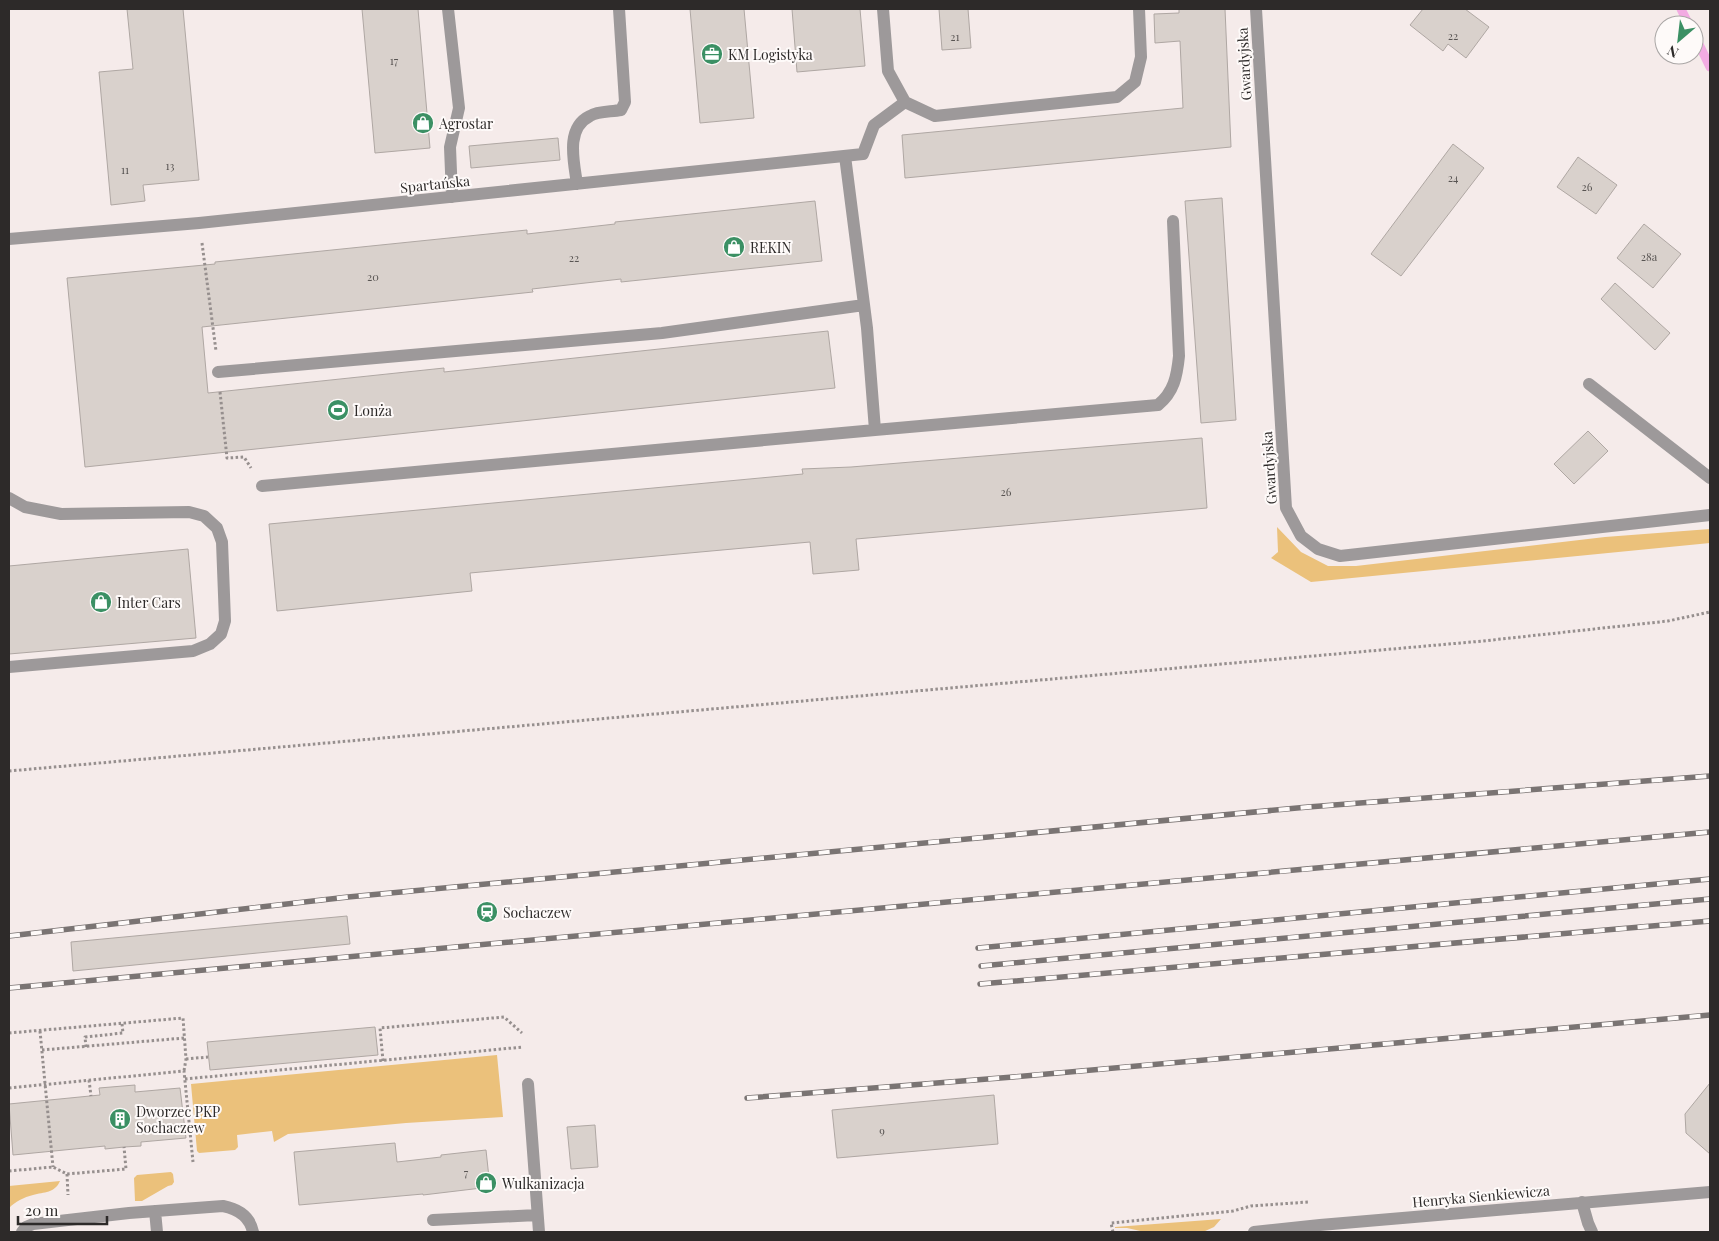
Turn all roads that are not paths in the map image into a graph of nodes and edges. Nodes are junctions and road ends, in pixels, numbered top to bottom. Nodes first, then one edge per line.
1 (448, 9) edge
2 (619, 9) edge
3 (883, 9) edge
4 (1139, 9) edge
5 (1256, 9) edge
6 (906, 102) junction
7 (845, 156) junction
8 (577, 184) junction
9 (452, 197) junction
10 (1173, 221) dead end
11 (9, 239) edge
12 (864, 305) junction
13 (218, 372) dead end
14 (1589, 384) dead end
15 (876, 430) junction
16 (1710, 478) edge
17 (262, 486) dead end
18 (9, 498) edge
19 (1710, 515) edge
20 (9, 667) edge
21 (528, 1084) dead end
22 (1710, 1192) edge
23 (1582, 1202) junction
24 (155, 1211) junction
25 (537, 1215) junction
26 (433, 1220) dead end
27 (22, 1232) edge
28 (157, 1232) edge
29 (253, 1232) edge
30 (539, 1232) edge
31 (1254, 1232) edge
32 (1592, 1232) edge

1 - 9 street
2 - 8 street
3 - 6 street
4 - 6 street
5 - 19 street, Gwardyjska
6 - 7 street, Spartańska
7 - 8 street, Spartańska
7 - 12 street
8 - 9 street, Spartańska
9 - 11 street, Spartańska
10 - 15 street
12 - 13 street
12 - 15 street
14 - 16 street
15 - 17 street
18 - 20 street
21 - 25 street
22 - 23 street, Henryka Sienkiewicza
23 - 31 street, Henryka Sienkiewicza
23 - 32 street
24 - 27 street
24 - 28 street
24 - 29 street
25 - 26 street
25 - 30 street

